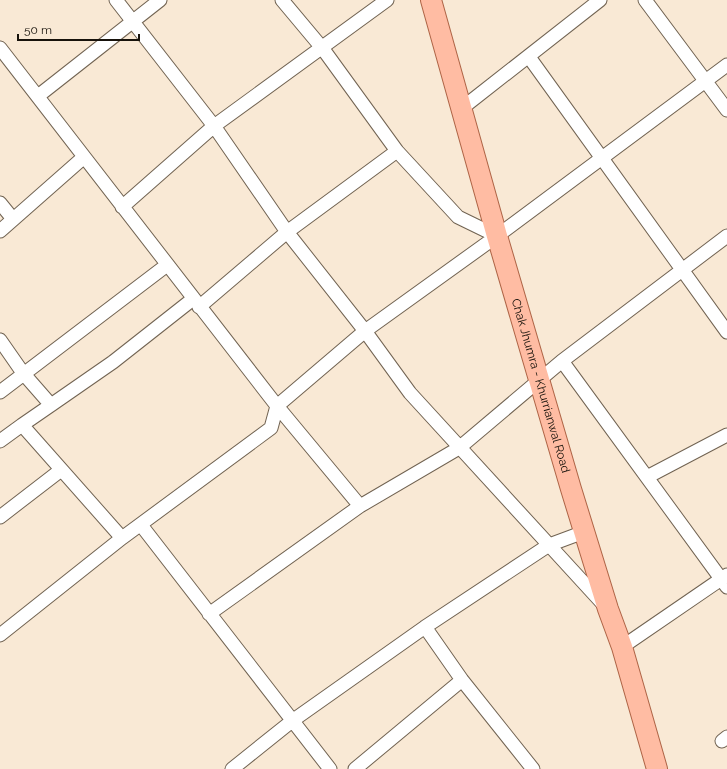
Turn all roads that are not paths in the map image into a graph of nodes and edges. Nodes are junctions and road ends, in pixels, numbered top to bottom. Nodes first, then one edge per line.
1 (116, 0) edge
2 (160, 0) edge
3 (282, 0) edge
4 (387, 0) edge
5 (431, 0) edge
6 (600, 0) edge
7 (645, 0) edge
8 (133, 22) junction
9 (0, 48) edge
10 (323, 49) junction
11 (529, 57) junction
12 (727, 65) edge
13 (705, 81) junction
14 (38, 96) junction
15 (462, 109) junction
16 (727, 110) edge
17 (214, 126) junction
18 (398, 150) junction
19 (84, 157) junction
20 (601, 158) junction
21 (0, 203) edge
22 (122, 207) junction
23 (13, 219) junction
24 (0, 231) edge
25 (287, 232) junction
26 (497, 236) junction
27 (727, 236) edge
28 (167, 265) junction
29 (682, 269) junction
30 (196, 303) junction
31 (365, 331) junction
32 (727, 332) edge
33 (0, 340) edge
34 (562, 361) junction
35 (23, 373) junction
36 (540, 380) junction
37 (0, 392) edge
38 (51, 405) junction
39 (277, 406) junction
40 (22, 425) junction
41 (727, 435) edge
42 (0, 441) edge
43 (459, 448) junction
44 (62, 470) junction
45 (647, 477) junction
46 (360, 506) junction
47 (0, 517) edge
48 (140, 525) junction
49 (584, 532) junction
50 (122, 538) junction
51 (549, 545) junction
52 (725, 580) edge
53 (608, 610) junction
54 (209, 614) junction
55 (425, 627) junction
56 (0, 635) edge
57 (622, 647) junction
58 (462, 680) junction
59 (292, 721) junction
60 (232, 769) edge
61 (330, 769) edge
62 (355, 769) edge
63 (533, 769) edge
64 (657, 769) edge

1 - 8 street
2 - 8 street
3 - 10 street
4 - 10 street
5 - 15 main road, Chak Jhumra - Khurrianwal Road
6 - 11 street
7 - 13 street
8 - 14 street
8 - 17 street
9 - 14 street
10 - 17 street
10 - 18 street
11 - 15 street
11 - 20 street
12 - 13 street
13 - 16 street
13 - 20 street
14 - 19 street
15 - 26 main road, Chak Jhumra - Khurrianwal Road
17 - 22 street
17 - 25 street
18 - 25 street
18 - 26 street
19 - 22 street
19 - 23 street
20 - 26 street
20 - 29 street
21 - 23 street
22 - 28 street
23 - 24 street
25 - 30 street
25 - 31 street
26 - 31 street
26 - 36 main road, Chak Jhumra - Khurrianwal Road
27 - 29 street
28 - 30 street
28 - 35 street
29 - 32 street
29 - 34 street
30 - 38 street
30 - 39 street
31 - 39 street
31 - 43 street
33 - 35 street
34 - 36 street
34 - 45 street
35 - 37 street
35 - 38 street
36 - 43 street
36 - 49 main road, Chak Jhumra - Khurrianwal Road
38 - 40 street
39 - 46 street
39 - 48 street
40 - 42 street
40 - 44 street
41 - 45 street
43 - 46 street
43 - 51 street
44 - 47 street
44 - 50 street
45 - 52 street
46 - 54 street
48 - 50 street
48 - 54 street
49 - 51 street
49 - 53 main road, Chak Jhumra - Khurrianwal Road
50 - 56 street
51 - 53 street
51 - 55 street
52 - 57 street
53 - 57 main road, Chak Jhumra - Khurrianwal Road
54 - 59 street
55 - 58 street
55 - 59 street
57 - 64 main road, Chak Jhumra - Khurrianwal Road
58 - 62 street
58 - 63 street
59 - 60 street
59 - 61 street

